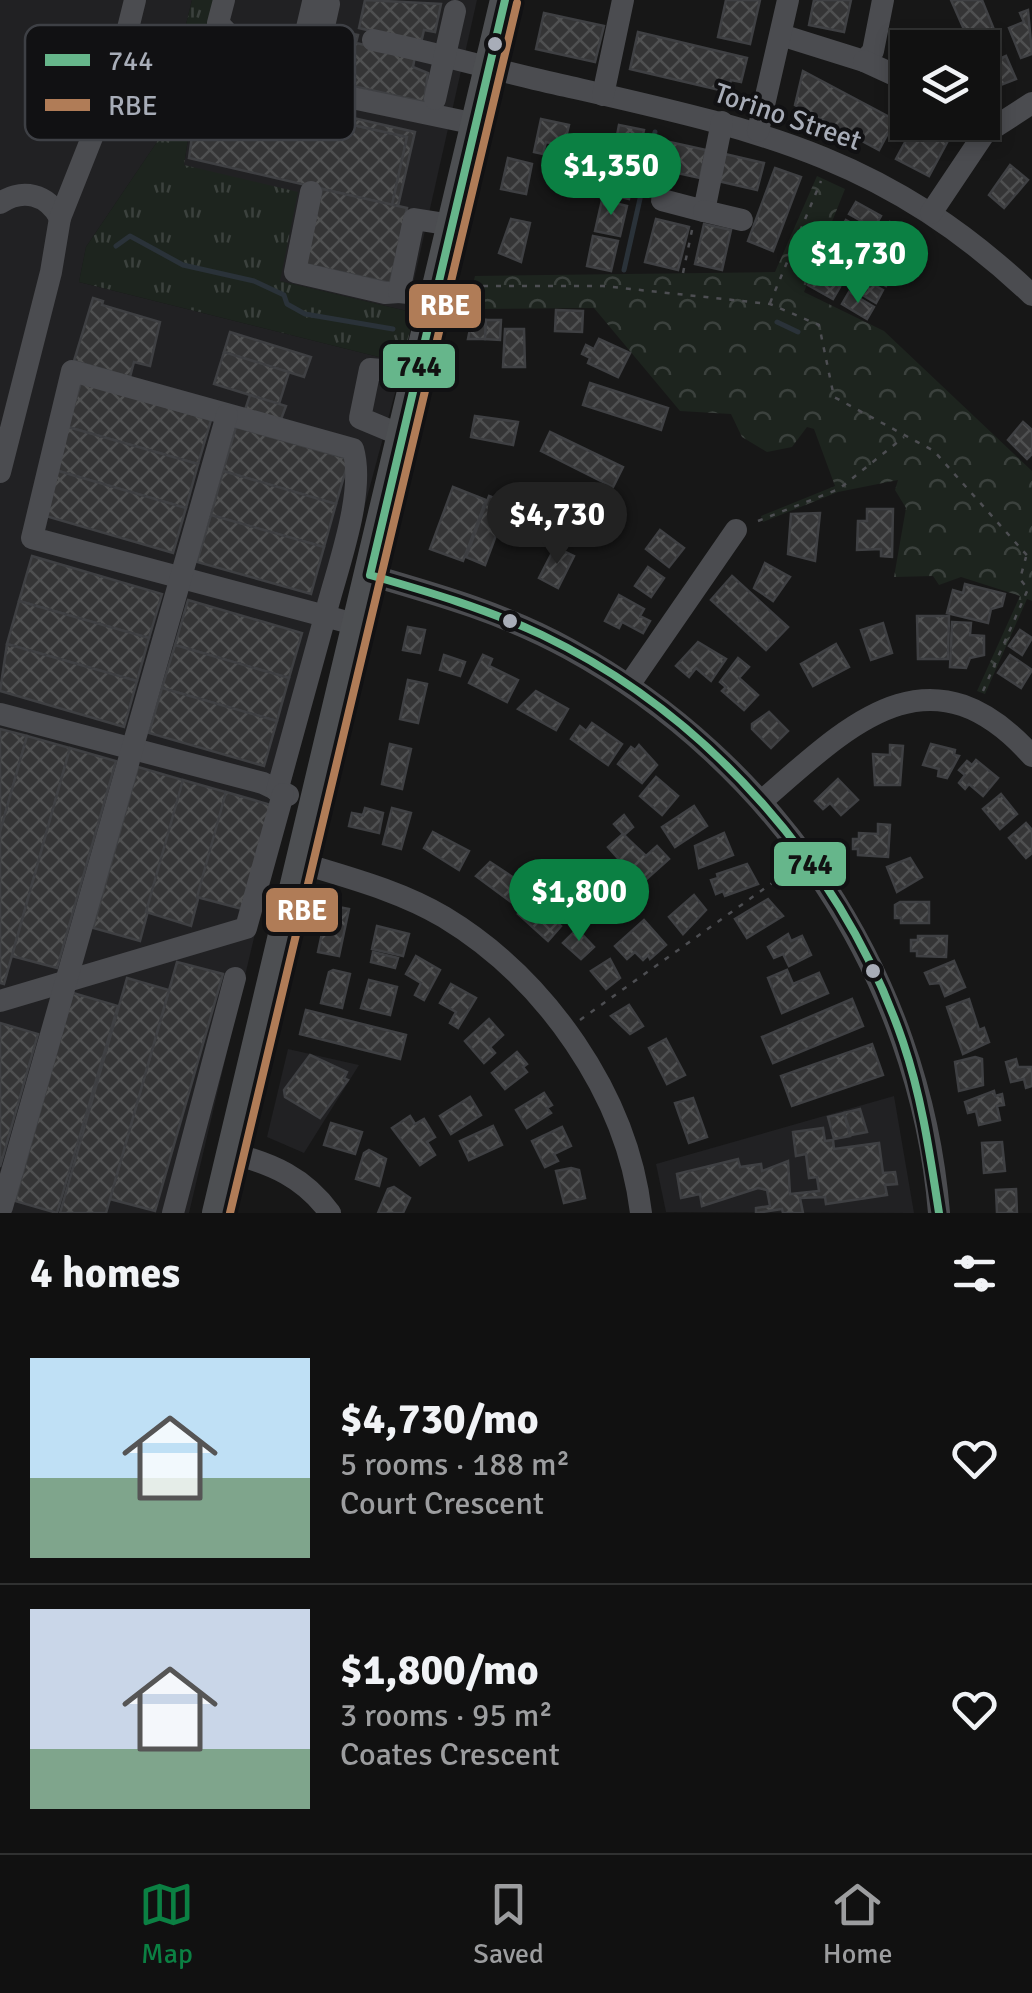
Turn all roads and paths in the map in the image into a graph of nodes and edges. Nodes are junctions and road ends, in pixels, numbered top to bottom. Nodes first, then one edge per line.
1 (134, 0) edge
2 (224, 0) edge
3 (505, 0) edge
4 (623, 0) edge
5 (788, 0) edge
6 (883, 0) edge
7 (455, 11) dead end
8 (908, 24) dead end
9 (128, 25) edge
10 (220, 25) edge
11 (907, 30) edge
12 (780, 36) junction
13 (373, 40) dead end
14 (444, 58) junction
15 (864, 60) junction
16 (490, 70) junction
17 (890, 73) edge
18 (604, 94) junction
19 (355, 99) edge
20 (435, 100) dead end
21 (1032, 103) edge
22 (722, 122) junction
23 (476, 124) junction
24 (758, 131) junction
25 (91, 140) edge
26 (830, 158) junction
27 (310, 192) dead end
28 (662, 200) dead end
29 (0, 203) edge
30 (704, 211) junction
31 (931, 212) junction
32 (60, 218) junction
33 (742, 220) dead end
34 (452, 225) junction
35 (683, 273) dead end
36 (470, 286) dead end
37 (398, 292) junction
38 (1032, 295) edge
39 (436, 296) junction
40 (770, 304) junction
41 (418, 373) junction
42 (227, 415) junction
43 (403, 436) junction
44 (906, 436) junction
45 (0, 472) edge
46 (758, 521) dead end
47 (736, 530) dead end
48 (1027, 555) junction
49 (1032, 561) edge
50 (370, 576) junction
51 (182, 578) junction
52 (325, 616) junction
53 (358, 625) junction
54 (629, 685) junction
55 (972, 710) junction
56 (0, 714) edge
57 (133, 749) junction
58 (1032, 756) edge
59 (280, 792) junction
60 (316, 800) junction
61 (763, 800) junction
62 (807, 858) junction
63 (301, 863) junction
64 (235, 978) dead end
65 (67, 984) junction
66 (0, 1001) edge
67 (576, 1024) dead end
68 (231, 1153) junction
69 (8, 1209) edge
70 (173, 1213) edge
71 (217, 1213) edge
72 (330, 1213) edge
73 (641, 1213) edge
74 (939, 1213) edge

1 - 9 street
2 - 10 street
3 - 16 main road
4 - 18 street
5 - 12 street
6 - 15 street
7 - 14 street
8 - 11 path
12 - 15 street
12 - 24 street
13 - 14 street, Torino Street
14 - 16 street, Torino Street
14 - 20 street
15 - 17 street
16 - 18 street, Torino Street
16 - 23 main road
18 - 22 street, Torino Street
19 - 23 street
21 - 31 street
22 - 24 street, Torino Street
22 - 30 street
23 - 34 main road
24 - 26 street, Torino Street
25 - 32 street
26 - 31 street, Torino Street
26 - 40 path
27 - 37 street
28 - 30 street
29 - 32 street
30 - 33 street
30 - 35 path
31 - 38 street, Torino Street
32 - 45 street
34 - 37 street
34 - 39 main road
36 - 40 path
37 - 39 street
39 - 41 main road
40 - 44 path
41 - 43 main road
41 - 43 street
42 - 51 street
42 - 51 street
42 - 52 street
43 - 50 main road
44 - 46 path
44 - 48 path
47 - 54 street
48 - 49 path
48 - 55 path
50 - 53 main road
50 - 54 street
51 - 52 street
51 - 57 street
52 - 53 street
52 - 59 street
53 - 60 main road
54 - 61 street
55 - 58 street
55 - 61 street
56 - 57 street
57 - 59 street
57 - 65 street
59 - 60 street
59 - 65 street
60 - 63 main road
61 - 62 street
62 - 67 path
62 - 74 street
63 - 68 main road
63 - 73 street
64 - 70 street
65 - 66 street
65 - 69 street
68 - 71 main road
68 - 72 street

